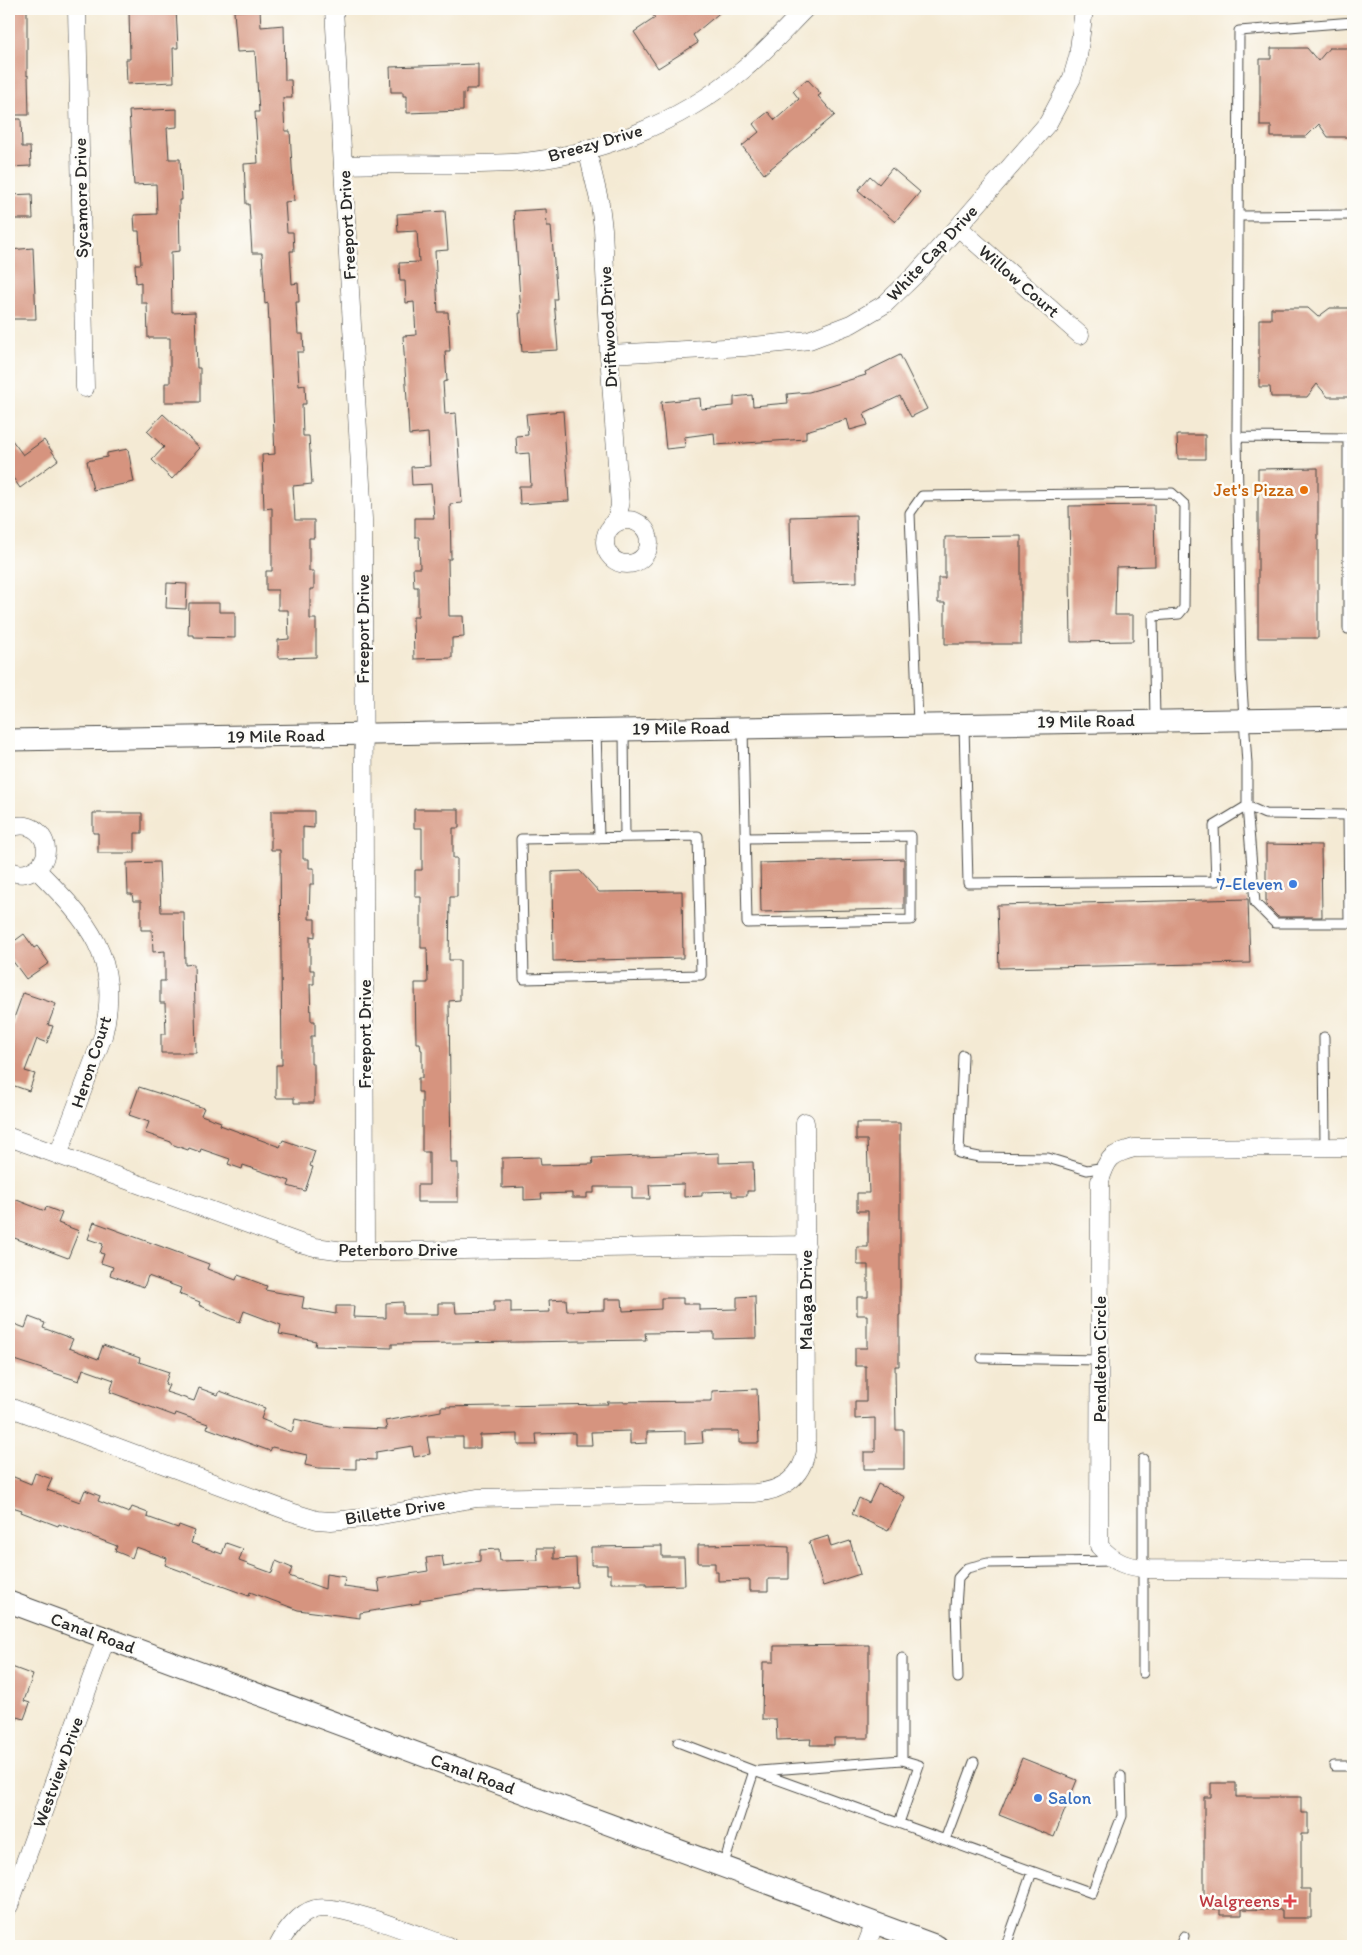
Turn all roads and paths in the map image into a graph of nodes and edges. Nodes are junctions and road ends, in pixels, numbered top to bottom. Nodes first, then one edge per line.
1 (77, 9) edge
2 (334, 9) edge
3 (805, 9) edge
4 (1084, 9) edge
5 (1353, 22) edge
6 (587, 150) junction
7 (344, 165) junction
8 (1353, 215) edge
9 (1238, 216) junction
10 (958, 227) junction
11 (1080, 335) dead end
12 (609, 354) junction
13 (85, 388) dead end
14 (1237, 438) junction
15 (1351, 438) edge
16 (620, 506) junction
17 (637, 522) junction
18 (610, 528) junction
19 (1348, 629) dead end
20 (1353, 718) edge
21 (1243, 719) junction
22 (1155, 721) junction
23 (964, 723) junction
24 (918, 724) junction
25 (743, 727) junction
26 (624, 729) junction
27 (596, 730) junction
28 (364, 734) junction
29 (9, 740) edge
30 (1247, 806) junction
31 (9, 829) edge
32 (599, 838) junction
33 (625, 838) junction
34 (745, 838) junction
35 (36, 869) junction
36 (9, 870) edge
37 (1351, 922) edge
38 (1324, 1037) dead end
39 (963, 1054) dead end
40 (805, 1122) dead end
41 (9, 1137) edge
42 (1325, 1147) junction
43 (1353, 1147) edge
44 (58, 1155) junction
45 (1105, 1167) junction
46 (806, 1245) junction
47 (365, 1251) junction
48 (982, 1358) dead end
49 (1100, 1360) junction
50 (9, 1407) edge
51 (1143, 1459) dead end
52 (796, 1476) joint
53 (1116, 1561) junction
54 (1142, 1568) junction
55 (1353, 1570) edge
56 (9, 1602) edge
57 (106, 1638) junction
58 (902, 1658) dead end
59 (1143, 1673) dead end
60 (958, 1678) dead end
61 (678, 1742) dead end
62 (902, 1760) junction
63 (974, 1762) dead end
64 (1334, 1766) dead end
65 (1353, 1766) edge
66 (754, 1771) junction
67 (1121, 1776) dead end
68 (899, 1824) junction
69 (945, 1840) junction
70 (722, 1866) junction
71 (1032, 1872) junction
72 (9, 1906) edge
73 (875, 1923) junction
74 (1184, 1936) dead end
75 (278, 1946) edge
76 (448, 1946) edge
77 (866, 1946) edge
78 (937, 1946) edge
79 (1006, 1946) edge
80 (1180, 1946) edge

1 - 13 street, Sycamore Drive
2 - 7 street, Freeport Drive
3 - 6 street, Breezy Drive
4 - 10 street, White Cap Drive
5 - 9 lane
6 - 7 street, Breezy Drive
6 - 12 street, Driftwood Drive
7 - 28 street, Freeport Drive
8 - 9 lane
9 - 14 lane
10 - 11 street, Willow Court
10 - 12 street, White Cap Drive
12 - 16 street, Driftwood Drive
14 - 15 lane
14 - 21 lane
15 - 19 lane
16 - 17 street, Driftwood Drive
16 - 18 street, Driftwood Drive
17 - 18 street
17 - 18 street, Driftwood Drive
20 - 21 street, 19 Mile Road
21 - 22 street, 19 Mile Road
21 - 30 lane
22 - 23 street, 19 Mile Road
22 - 24 lane
23 - 24 street, 19 Mile Road
23 - 30 lane
24 - 25 street, 19 Mile Road
25 - 26 street, 19 Mile Road
25 - 34 lane
26 - 27 street, 19 Mile Road
26 - 33 lane
27 - 28 street, 19 Mile Road
27 - 32 lane
28 - 29 street, 19 Mile Road
28 - 47 street, Freeport Drive
30 - 37 lane
30 - 37 lane
31 - 35 street
32 - 33 lane
32 - 33 lane
34 - 34 lane
35 - 36 street
35 - 44 street, Heron Court
38 - 42 lane
39 - 45 lane
40 - 46 street, Malaga Drive
41 - 44 street, Peterboro Drive
42 - 43 street
42 - 45 street
44 - 47 street, Peterboro Drive
45 - 49 street, Pendleton Circle
46 - 47 street, Peterboro Drive
46 - 52 street, Malaga Drive
48 - 49 lane
49 - 53 street, Pendleton Circle
50 - 52 street, Billette Drive
51 - 54 lane
53 - 54 street, Pendleton Circle
53 - 60 lane
54 - 55 street, Pendleton Circle
54 - 59 lane
56 - 57 street, Canal Road
57 - 70 street, Canal Road
57 - 72 street, Westview Drive
58 - 62 lane
61 - 66 lane
62 - 66 lane
62 - 68 lane
63 - 69 lane
64 - 65 lane
66 - 68 lane
66 - 70 lane
67 - 71 lane
68 - 69 lane
69 - 71 lane
70 - 73 street, Canal Road
71 - 79 lane
73 - 77 street
73 - 78 street, Canal Road
74 - 80 lane
75 - 76 street

